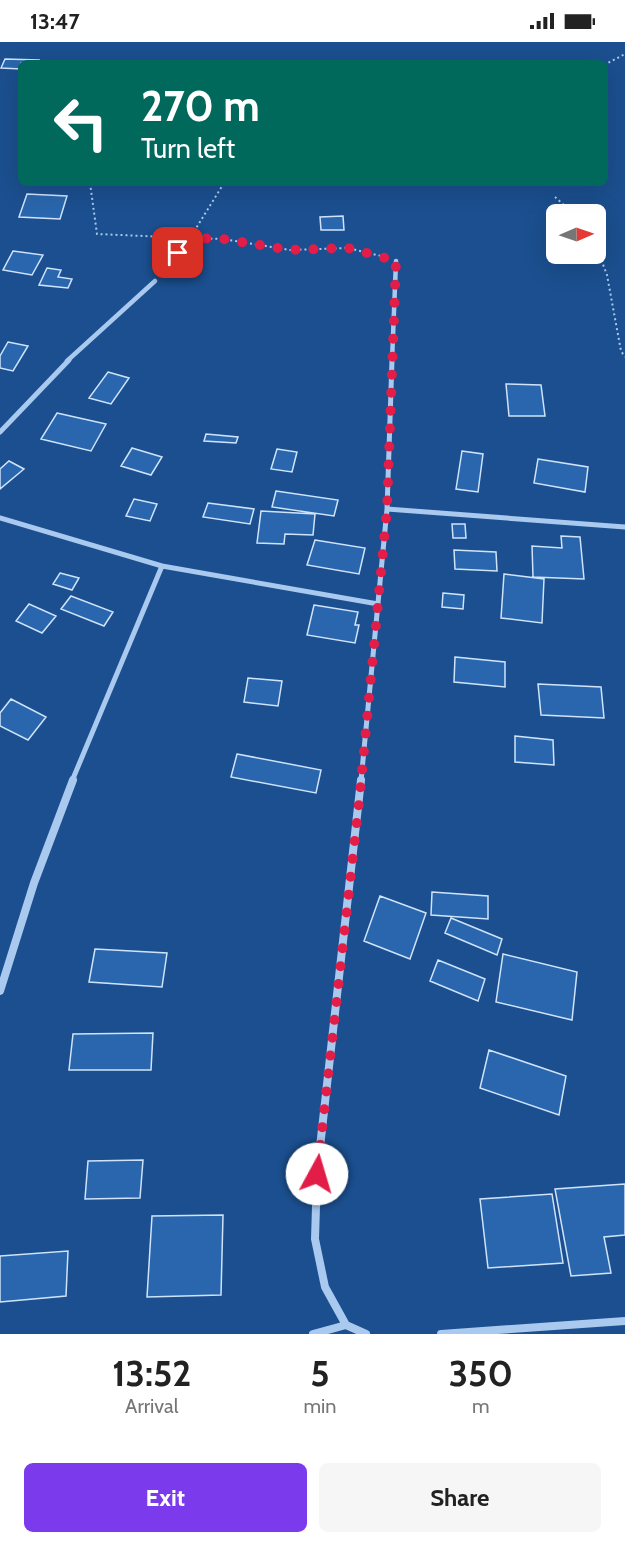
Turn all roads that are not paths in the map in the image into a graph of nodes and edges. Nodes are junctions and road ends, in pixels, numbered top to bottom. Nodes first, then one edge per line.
1 (396, 261) road end
2 (155, 281) road end
3 (0, 432) edge
4 (387, 509) junction
5 (0, 518) edge
6 (625, 527) edge
7 (162, 566) junction
8 (378, 604) junction
9 (0, 991) edge
10 (625, 1321) edge
11 (346, 1325) junction
12 (313, 1334) edge
13 (366, 1334) edge
14 (441, 1334) edge

1 - 4 street
2 - 3 street
4 - 6 street
4 - 8 street
5 - 7 street
7 - 8 street
7 - 9 street
8 - 11 street
10 - 14 street
11 - 12 street
11 - 13 street

